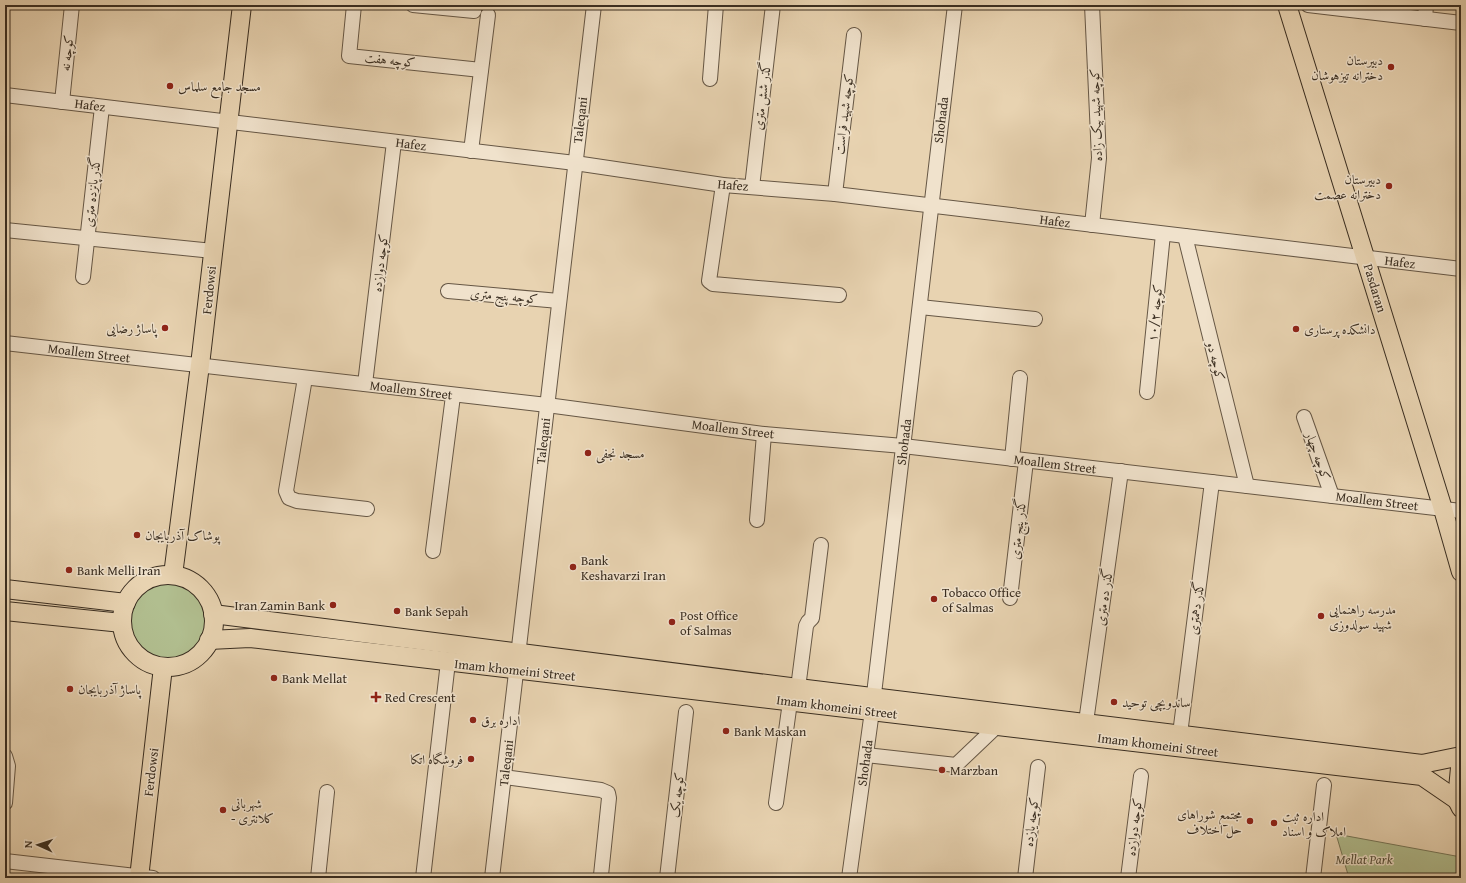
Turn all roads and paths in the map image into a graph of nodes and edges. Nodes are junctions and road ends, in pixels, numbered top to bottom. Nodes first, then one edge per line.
1 (72, 5) edge
2 (242, 5) edge
3 (354, 5) edge
4 (413, 5) edge
5 (594, 5) edge
6 (716, 5) edge
7 (773, 5) edge
8 (955, 5) edge
9 (1092, 5) edge
10 (1287, 5) edge
11 (1308, 5) edge
12 (1312, 5) edge
13 (474, 11) dead end
14 (1426, 12) edge
15 (488, 15) dead end
16 (1461, 23) edge
17 (854, 35) dead end
18 (481, 70) junction
19 (710, 79) dead end
20 (5, 95) edge
21 (62, 102) junction
22 (102, 106) junction
23 (228, 122) junction
24 (394, 142) junction
25 (471, 151) junction
26 (575, 163) junction
27 (723, 185) junction
28 (752, 187) junction
29 (835, 194) junction
30 (932, 206) junction
31 (1092, 225) junction
32 (5, 230) edge
33 (1163, 234) junction
34 (1185, 236) junction
35 (87, 238) junction
36 (213, 251) junction
37 (1366, 258) junction
38 (1461, 269) edge
39 (83, 277) dead end
40 (448, 291) dead end
41 (839, 295) dead end
42 (559, 301) junction
43 (920, 307) junction
44 (1035, 319) dead end
45 (5, 343) edge
46 (200, 365) junction
47 (305, 378) junction
48 (1020, 378) dead end
49 (365, 384) junction
50 (1147, 392) dead end
51 (453, 396) junction
52 (547, 405) junction
53 (1304, 417) dead end
54 (764, 434) junction
55 (903, 446) junction
56 (1019, 460) junction
57 (1121, 472) junction
58 (1212, 482) junction
59 (1247, 486) junction
60 (1332, 496) junction
61 (367, 509) dead end
62 (1443, 509) junction
63 (1461, 511) edge
64 (757, 520) dead end
65 (822, 545) dead end
66 (433, 551) dead end
67 (1461, 572) edge
68 (173, 576) junction
69 (5, 590) edge
70 (1010, 598) dead end
71 (126, 602) junction
72 (5, 611) edge
73 (213, 614) junction
74 (122, 623) junction
75 (209, 640) junction
76 (518, 652) junction
77 (448, 662) junction
78 (163, 667) junction
79 (516, 669) junction
80 (794, 695) junction
81 (873, 704) junction
82 (686, 712) dead end
83 (1086, 722) junction
84 (997, 726) junction
85 (1180, 734) junction
86 (866, 755) junction
87 (5, 756) edge
88 (1461, 757) edge
89 (1038, 767) dead end
90 (1141, 776) dead end
91 (504, 777) junction
92 (1324, 785) dead end
93 (327, 792) dead end
94 (5, 803) edge
95 (776, 803) dead end
96 (1459, 804) edge
97 (5, 861) edge
98 (601, 875) dead end
99 (144, 878) edge
100 (318, 878) edge
101 (423, 878) edge
102 (492, 878) edge
103 (667, 878) edge
104 (849, 878) edge
105 (1025, 878) edge
106 (1128, 878) edge
107 (1313, 878) edge

1 - 21 street, کوچه نه
2 - 23 main road, Ferdowsi
3 - 18 street, کوچه هفت
4 - 13 street
5 - 26 street, Taleqani
6 - 19 street
7 - 28 street, گذر شش متری
8 - 30 street, Shohada
9 - 31 street, کوچه شهید بیک زاده
10 - 37 main road, Pasdaran
11 - 12 street
12 - 14 street
14 - 16 street
15 - 18 street
17 - 29 street, کوچه شهید فراست
18 - 25 street
20 - 21 street, Hafez
21 - 22 street, Hafez
22 - 23 street, Hafez
22 - 35 street, گذر پانزده متری
23 - 24 street, Hafez
23 - 36 main road, Ferdowsi
24 - 25 street, Hafez
24 - 49 street, کوچه دوازده
25 - 26 street, Hafez
26 - 27 street, Hafez
26 - 42 street, Taleqani
27 - 28 street, Hafez
27 - 41 street
28 - 29 street, Hafez
29 - 30 street, Hafez
30 - 31 street, Hafez
30 - 43 street, Shohada
31 - 33 street, Hafez
32 - 35 street
33 - 34 street, Hafez
33 - 50 street, کوچه ۱۰/۲
34 - 37 street, Hafez
34 - 59 street, کوچه دو
35 - 36 street
35 - 39 street, گذر پانزده متری
36 - 46 main road, Ferdowsi
37 - 38 street, Hafez
37 - 62 main road, Pasdaran
40 - 42 street, کوچه پنج متری
42 - 52 street, Taleqani
43 - 44 street
43 - 55 street, Shohada
45 - 46 street, Moallem Street
46 - 47 street, Moallem Street
46 - 68 main road, Ferdowsi
47 - 49 street, Moallem Street
47 - 61 street
48 - 56 street, گذر پنج متری
49 - 51 street, Moallem Street
51 - 52 street, Moallem Street
51 - 66 street
52 - 54 street, Moallem Street
52 - 76 street, Taleqani
53 - 60 street, کوچه چهار
54 - 55 street, Moallem Street
54 - 64 street
55 - 56 street, Moallem Street
55 - 81 street, Shohada
56 - 57 street, Moallem Street
56 - 70 street, گذر پنج متری
57 - 58 street, Moallem Street
57 - 83 street, گذر ده متری
58 - 59 street, Moallem Street
58 - 85 street, گذر دهمتری
59 - 60 street, Moallem Street
60 - 62 street, Moallem Street
62 - 63 street, Moallem Street
62 - 67 main road, Pasdaran
65 - 80 street
68 - 71 main road
68 - 73 main road
69 - 71 main road
71 - 74 main road
72 - 74 main road
73 - 75 main road
73 - 76 main road, Imam khomeini Street
74 - 78 main road
75 - 77 main road, Imam khomeini Street
75 - 78 main road
76 - 79 street, Taleqani
76 - 80 main road, Imam khomeini Street
77 - 79 main road, Imam khomeini Street
77 - 101 street
78 - 99 main road, Ferdowsi
79 - 80 main road, Imam khomeini Street
79 - 91 street, Taleqani
80 - 81 main road, Imam khomeini Street
80 - 95 street
81 - 83 main road, Imam khomeini Street
81 - 84 main road, Imam khomeini Street
81 - 86 street, Shohada
82 - 103 street, کوچه یک
83 - 85 main road, Imam khomeini Street
84 - 86 street
84 - 96 main road, Imam khomeini Street
85 - 88 main road, Imam khomeini Street
86 - 104 street, Shohada
87 - 94 street
88 - 96 main road
89 - 105 street, کوچه یازده
90 - 106 street, کوچه دوازده
91 - 98 street
91 - 102 street, Taleqani
92 - 107 street
93 - 100 street
97 - 99 street

